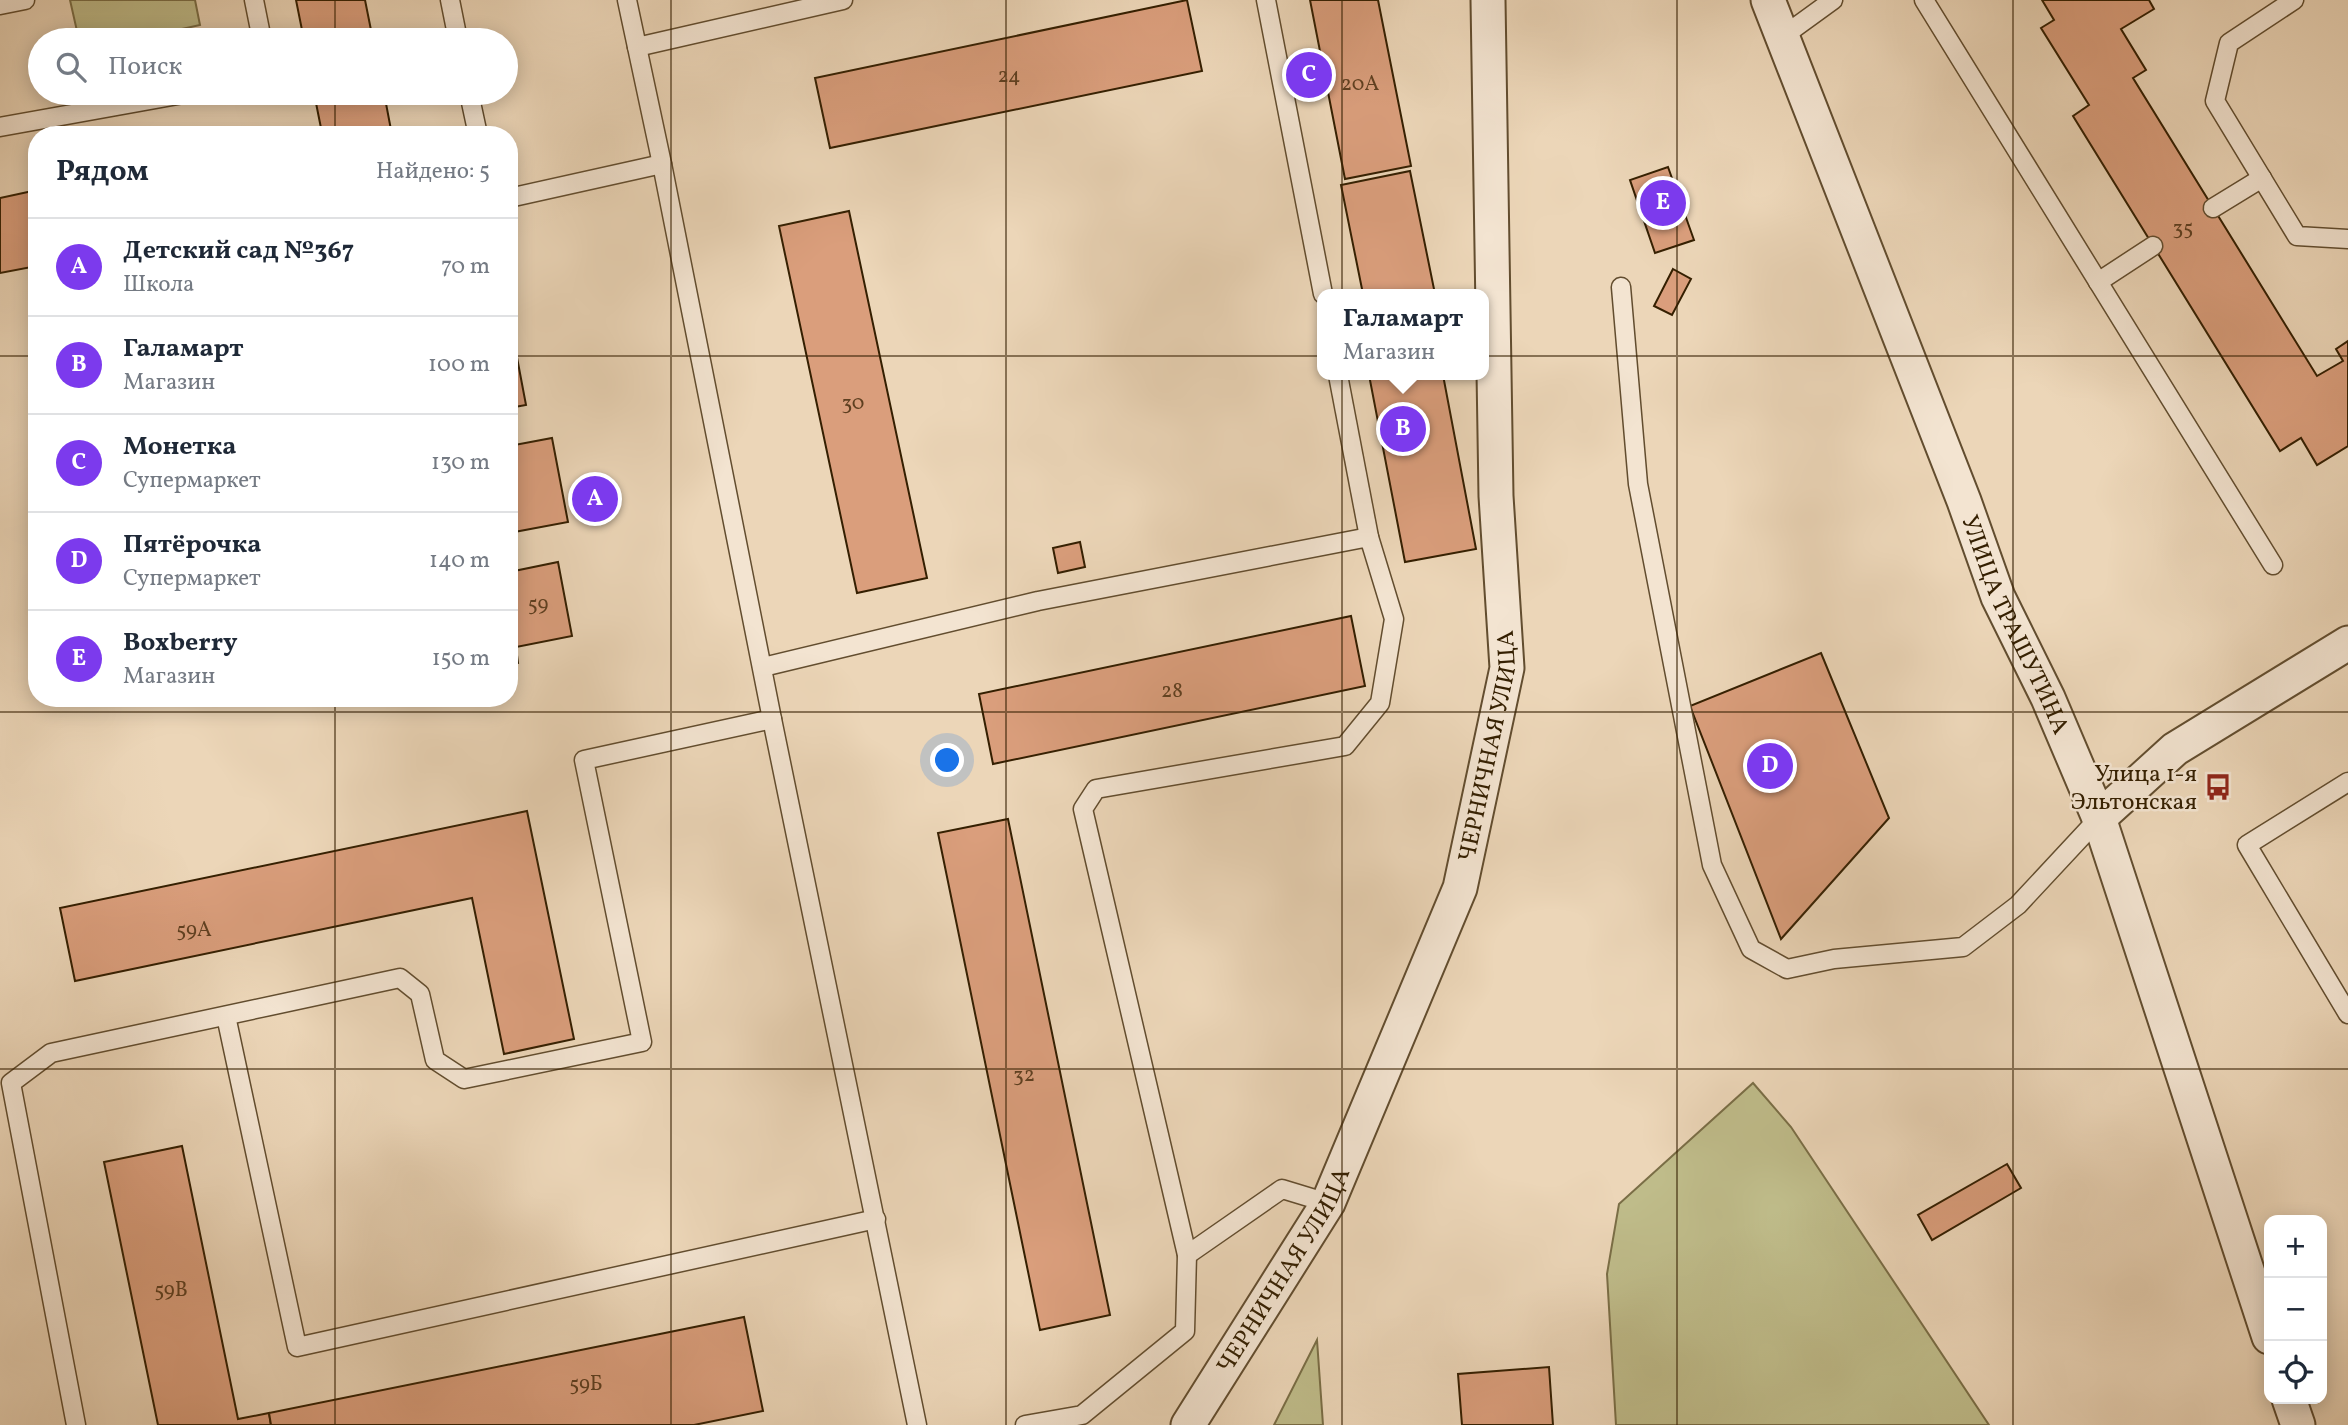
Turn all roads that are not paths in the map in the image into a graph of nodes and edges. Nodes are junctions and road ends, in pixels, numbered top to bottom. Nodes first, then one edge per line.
1 (25, 0) edge
2 (254, 0) edge
3 (450, 0) edge
4 (627, 0) edge
5 (844, 0) edge
6 (1266, 0) edge
7 (1488, 0) edge
8 (1768, 0) edge
9 (1833, 0) edge
10 (1924, 0) edge
11 (2294, 0) edge
12 (0, 5) edge
13 (260, 28) edge
14 (456, 28) edge
15 (1782, 37) junction
16 (637, 47) junction
17 (122, 105) edge
18 (472, 105) edge
19 (476, 126) edge
20 (0, 127) edge
21 (662, 164) junction
22 (2262, 178) junction
23 (518, 196) edge
24 (2213, 208) dead end
25 (2348, 239) edge
26 (2153, 246) dead end
27 (2098, 282) junction
28 (1621, 287) dead end
29 (1321, 289) edge
30 (1339, 380) edge
31 (1370, 537) junction
32 (2273, 565) dead end
33 (2348, 643) edge
34 (763, 667) junction
35 (772, 719) junction
36 (2348, 782) edge
37 (2099, 818) junction
38 (2348, 1014) edge
39 (226, 1016) junction
40 (1328, 1203) junction
41 (876, 1219) junction
42 (1187, 1255) junction
43 (2264, 1322) edge
44 (2292, 1404) edge
45 (76, 1425) edge
46 (917, 1425) edge
47 (1025, 1425) edge
48 (1188, 1425) edge
49 (2298, 1425) edge

1 - 12 lane
2 - 13 lane
3 - 14 lane
4 - 16 lane
5 - 16 lane
6 - 29 lane
7 - 40 street, ЧЕРНИЧНАЯ УЛИЦА
8 - 15 street, УЛИЦА ТРАШУТИНА
9 - 15 lane
10 - 27 lane
11 - 22 lane
15 - 37 street, УЛИЦА ТРАШУТИНА
16 - 21 lane
17 - 20 lane
18 - 19 lane
21 - 23 lane
21 - 34 lane
22 - 24 lane
22 - 25 lane
26 - 27 lane
27 - 32 lane
28 - 37 lane
30 - 31 lane
31 - 34 lane
31 - 42 lane
33 - 37 street
34 - 35 lane
35 - 39 lane
35 - 41 lane
36 - 38 lane
37 - 43 street, УЛИЦА ТРАШУТИНА
39 - 41 lane
39 - 45 lane
40 - 42 lane
40 - 48 street, ЧЕРНИЧНАЯ УЛИЦА
41 - 46 lane
42 - 47 lane
44 - 49 street

